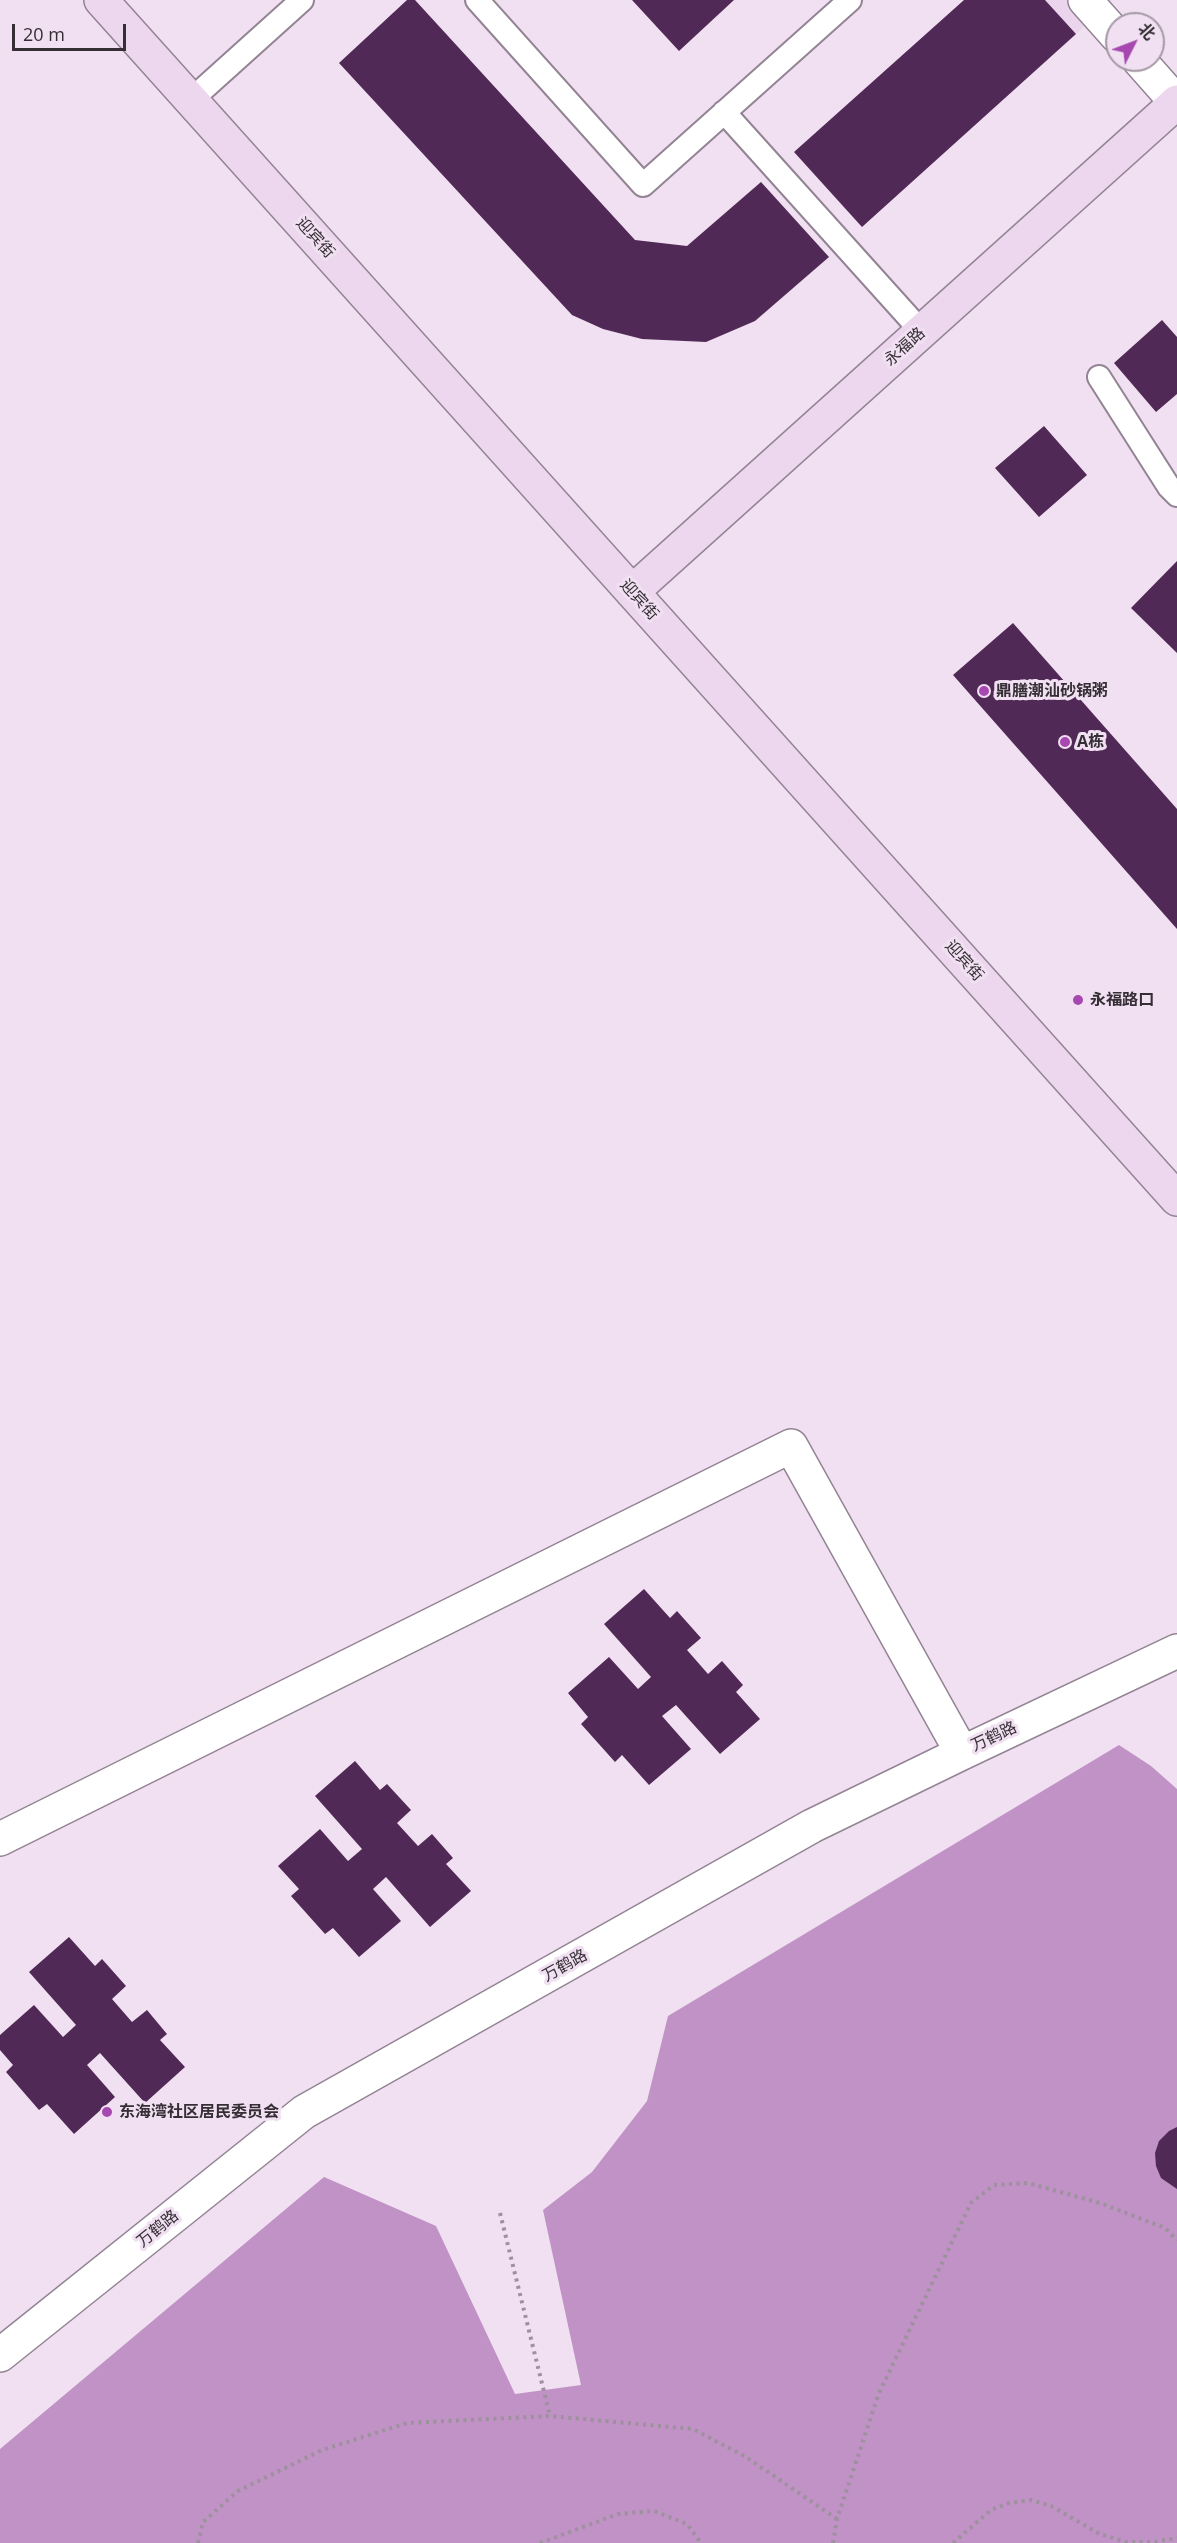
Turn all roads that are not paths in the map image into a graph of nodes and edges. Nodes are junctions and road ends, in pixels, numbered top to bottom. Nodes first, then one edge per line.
1 (101, 0) edge
2 (302, 0) edge
3 (477, 0) edge
4 (850, 0) edge
5 (1085, 0) edge
6 (1105, 22) edge
7 (1150, 72) edge
8 (191, 100) junction
9 (1177, 102) edge
10 (724, 112) junction
11 (922, 332) junction
12 (1099, 377) dead end
13 (1177, 495) edge
14 (632, 592) junction
15 (1177, 1199) edge
16 (1177, 1652) edge
17 (962, 1753) junction
18 (0, 1839) edge
19 (0, 2355) edge

1 - 8 main road, 迎宾街
2 - 8 lane
3 - 10 lane
4 - 10 lane
5 - 6 street
7 - 9 street
8 - 14 main road, 迎宾街
9 - 11 main road, 永福路
10 - 11 lane
11 - 14 main road, 永福路
12 - 13 lane
14 - 15 main road, 迎宾街
16 - 17 street, 万鹤路
17 - 18 street
17 - 19 street, 万鹤路

